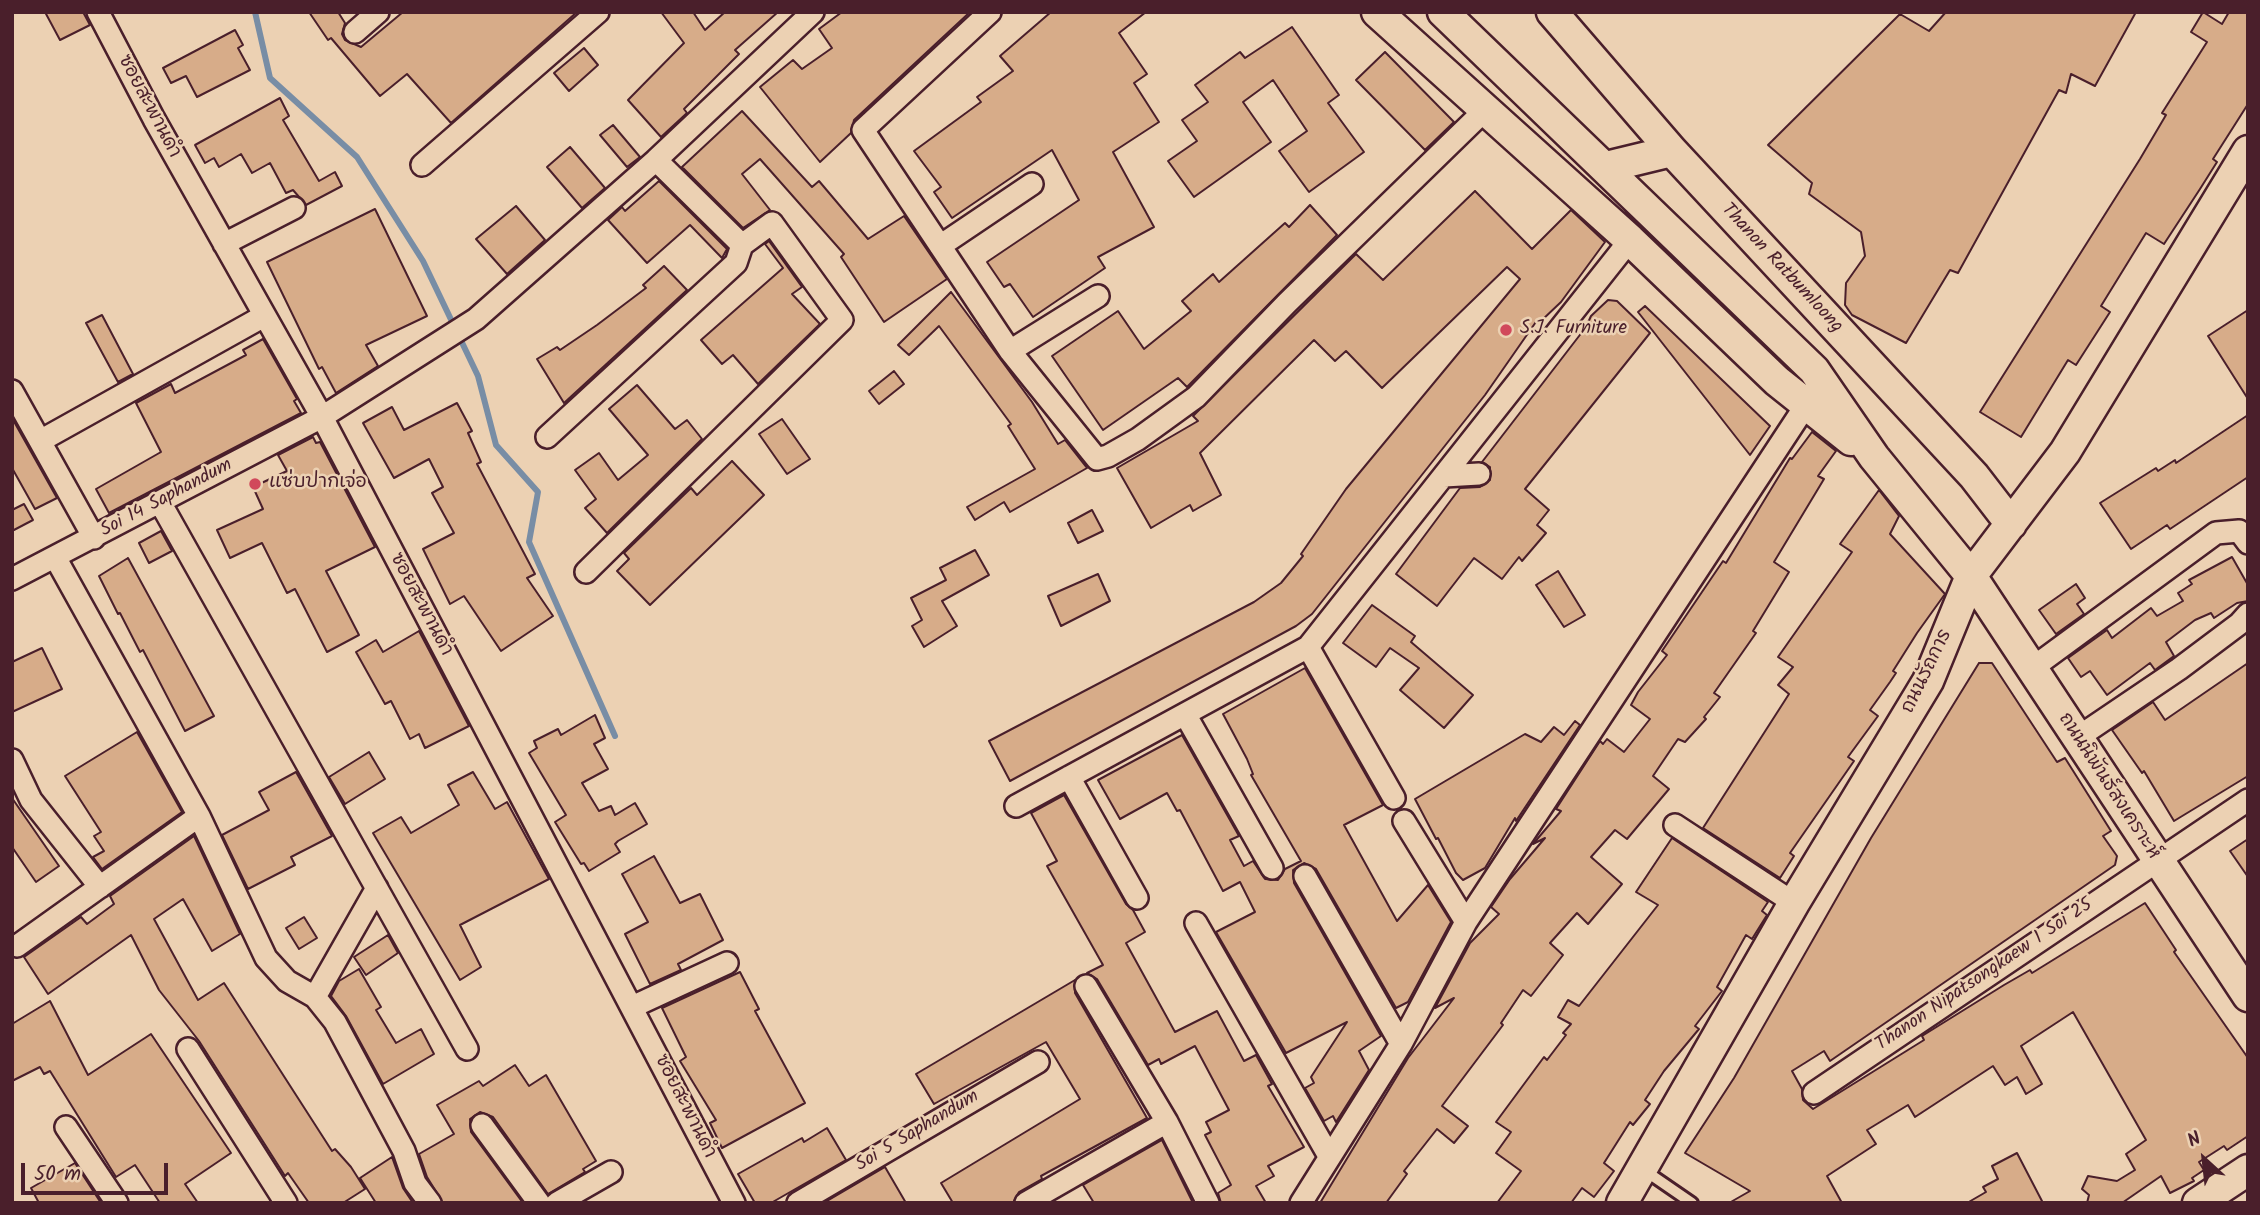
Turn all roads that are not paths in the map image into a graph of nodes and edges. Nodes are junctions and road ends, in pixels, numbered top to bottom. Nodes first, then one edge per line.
1 (98, 12) edge
2 (378, 12) edge
3 (598, 12) edge
4 (813, 12) edge
5 (990, 12) edge
6 (1377, 12) edge
7 (1443, 12) edge
8 (1552, 12) edge
9 (355, 32) dead end
10 (1486, 109) junction
11 (1672, 151) junction
12 (2248, 151) edge
13 (656, 160) junction
14 (422, 165) dead end
15 (1606, 167) junction
16 (1032, 184) dead end
17 (294, 208) dead end
18 (1630, 240) junction
19 (224, 244) junction
20 (742, 245) junction
21 (940, 246) junction
22 (1795, 285) junction
23 (1098, 296) dead end
24 (264, 316) junction
25 (1784, 340) junction
26 (1010, 351) junction
27 (12, 391) edge
28 (1806, 405) junction
29 (322, 417) junction
30 (547, 437) dead end
31 (40, 441) junction
32 (1874, 457) junction
33 (1479, 474) dead end
34 (1444, 476) junction
35 (161, 504) junction
36 (2011, 524) junction
37 (94, 538) junction
38 (2248, 543) edge
39 (55, 557) junction
40 (586, 572) dead end
41 (1971, 576) junction
42 (12, 579) edge
43 (2248, 614) edge
44 (1308, 647) junction
45 (2031, 669) junction
46 (1185, 714) junction
47 (2077, 738) junction
48 (12, 760) edge
49 (1069, 777) junction
50 (1394, 798) dead end
51 (2248, 800) edge
52 (1016, 806) dead end
53 (199, 816) junction
54 (1404, 821) dead end
55 (1675, 825) dead end
56 (2155, 860) junction
57 (1272, 868) dead end
58 (1306, 876) dead end
59 (100, 887) junction
60 (377, 888) junction
61 (1137, 898) dead end
62 (1794, 903) junction
63 (1466, 922) junction
64 (1196, 923) dead end
65 (17, 946) dead end
66 (727, 964) dead end
67 (1086, 986) dead end
68 (2248, 996) edge
69 (315, 997) junction
70 (632, 1007) junction
71 (1401, 1044) junction
72 (188, 1049) dead end
73 (467, 1049) dead end
74 (1038, 1062) dead end
75 (1814, 1093) dead end
76 (1167, 1122) junction
77 (482, 1125) dead end
78 (66, 1127) dead end
79 (1329, 1156) junction
80 (1642, 1169) junction
81 (2248, 1170) edge
82 (611, 1172) dead end
83 (117, 1203) edge
84 (286, 1203) edge
85 (430, 1203) edge
86 (539, 1203) edge
87 (557, 1203) edge
88 (734, 1203) edge
89 (799, 1203) edge
90 (1026, 1203) edge
91 (1208, 1203) edge
92 (1301, 1203) edge
93 (1622, 1203) edge
94 (1692, 1203) edge
95 (2198, 1203) edge

1 - 19 street, ซอยสะพานดำ
2 - 9 street
3 - 14 street
4 - 13 street, Soi 14 Saphandum
5 - 21 street
6 - 10 street
7 - 15 street
8 - 11 street, Thanon Ratbumloong
10 - 18 street
10 - 26 street
11 - 15 street
11 - 22 street, Thanon Ratbumloong
12 - 36 street, ถนนรัถการ
13 - 20 street
13 - 29 street, Soi 14 Saphandum
15 - 25 street
16 - 21 street
17 - 19 street
18 - 28 street
18 - 34 street
19 - 24 street, ซอยสะพานดำ
20 - 30 street
20 - 40 street
21 - 26 street
22 - 25 street
22 - 36 street, Thanon Ratbumloong
23 - 26 street
24 - 29 street, ซอยสะพานดำ
24 - 31 street
25 - 32 street
27 - 31 street
28 - 32 street
28 - 63 street
29 - 35 street, Soi 14 Saphandum
29 - 70 street, ซอยสะพานดำ
31 - 37 street
32 - 41 street, ถนนนิพันธ์สงเคราะห์
33 - 34 street
34 - 44 street
35 - 37 street, Soi 14 Saphandum
35 - 60 street
36 - 41 street, ถนนรัถการ
37 - 39 street, Soi 14 Saphandum
38 - 45 street
39 - 42 street, Soi 14 Saphandum
39 - 53 street
41 - 45 street, ถนนนิพันธ์สงเคราะห์
41 - 62 street, ถนนรัถการ
43 - 47 street
44 - 46 street
44 - 50 street
45 - 47 street, ถนนนิพันธ์สงเคราะห์
46 - 49 street
46 - 57 street
47 - 56 street, ถนนนิพันธ์สงเคราะห์
48 - 59 street
49 - 52 street
49 - 61 street
51 - 56 street, Thanon Nipatsongkaew 1 Soi 25
53 - 59 street
53 - 69 street
54 - 63 street
55 - 62 street
56 - 68 street, ถนนนิพันธ์สงเคราะห์
56 - 75 street, Thanon Nipatsongkaew 1 Soi 25
58 - 71 street
59 - 65 street
60 - 69 street
60 - 73 street
62 - 80 street, ถนนรัถการ
63 - 71 street
64 - 79 street
66 - 70 street
67 - 76 street
69 - 85 street
70 - 88 street, ซอยสะพานดำ
71 - 79 street
72 - 84 street
74 - 89 street, Soi 5 Saphandum
76 - 90 street
76 - 91 street
77 - 86 street
78 - 83 street
79 - 92 street
80 - 93 street, ถนนรัถการ
80 - 94 lane
81 - 95 street
82 - 87 street

